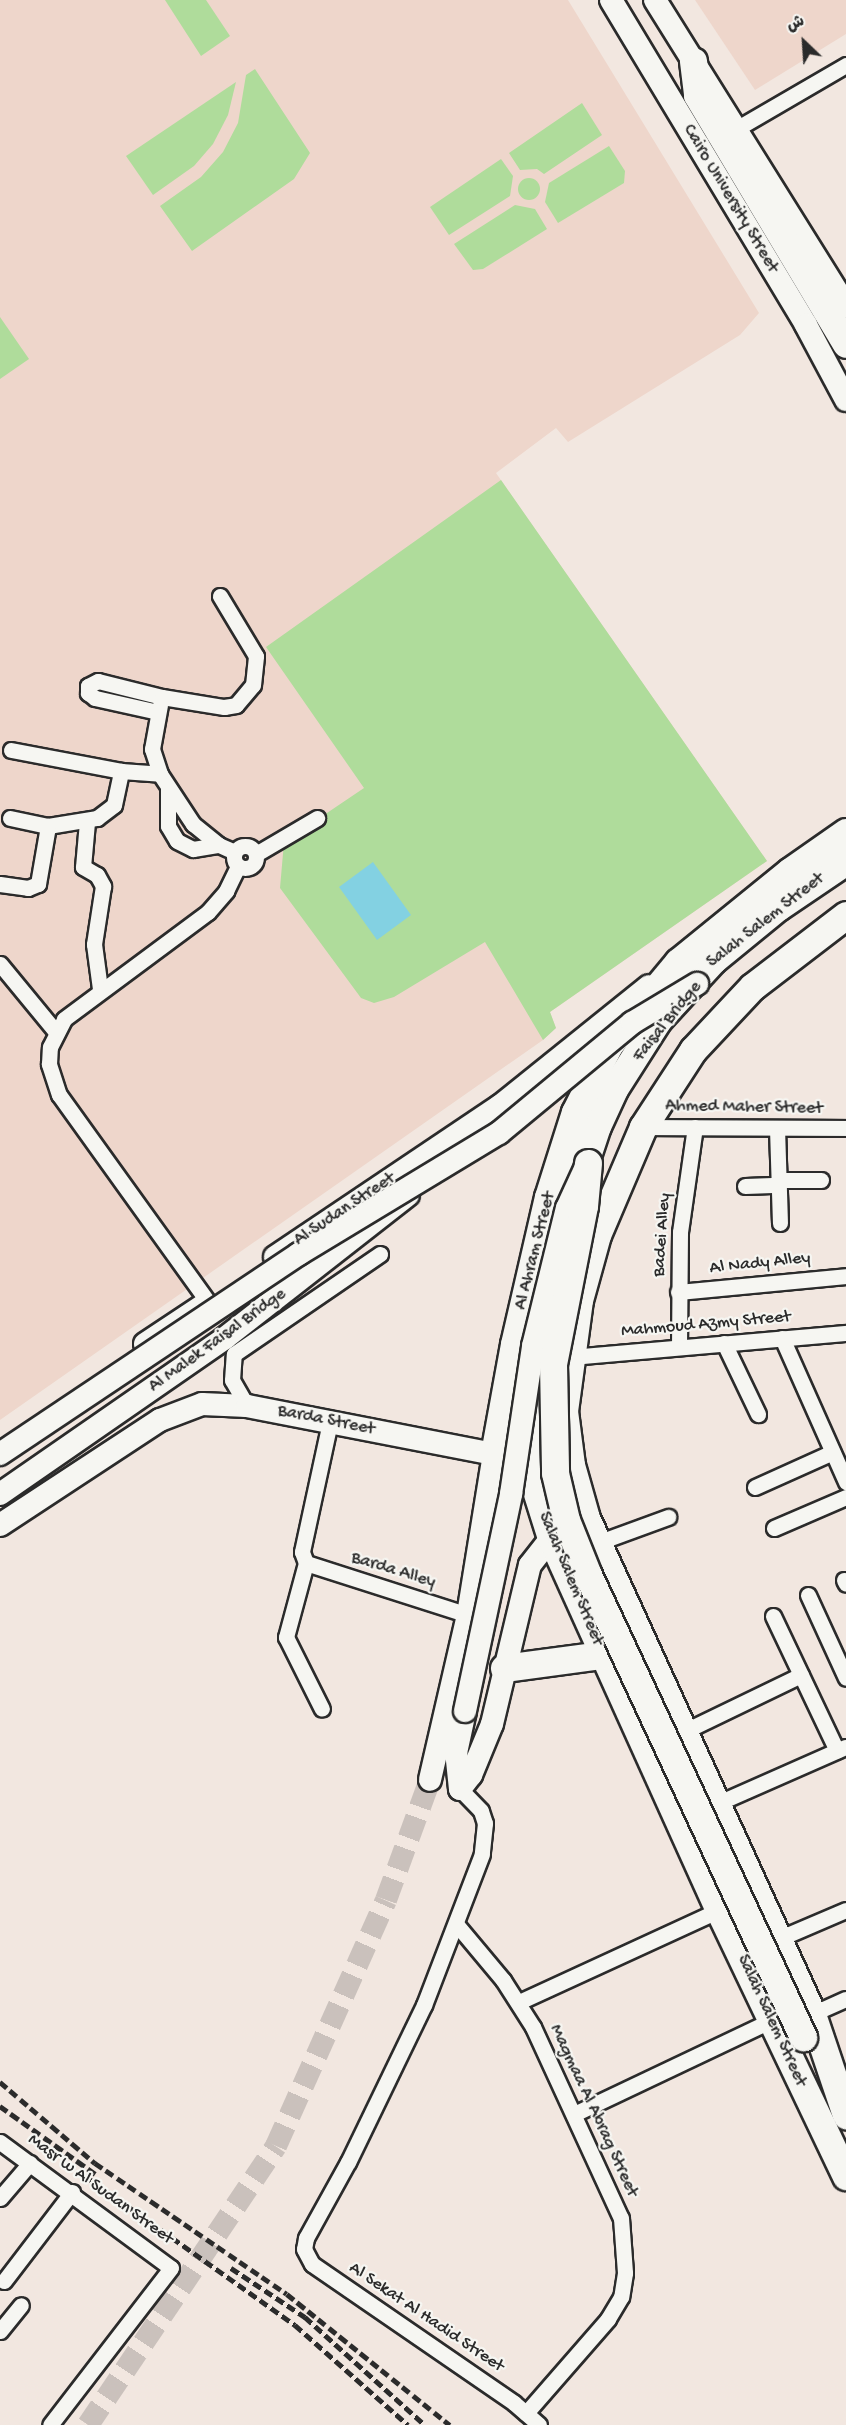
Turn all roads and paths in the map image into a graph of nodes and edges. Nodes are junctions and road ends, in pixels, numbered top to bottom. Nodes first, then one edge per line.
1 (611, 0) edge
2 (656, 0) edge
3 (693, 61) junction
4 (846, 65) edge
5 (736, 129) junction
6 (846, 306) edge
7 (846, 344) edge
8 (846, 400) edge
9 (220, 596) dead end
10 (160, 705) junction
11 (11, 750) dead end
12 (121, 771) junction
13 (160, 774) junction
14 (168, 788) junction
15 (10, 818) dead end
16 (316, 818) dead end
17 (87, 822) junction
18 (48, 826) junction
19 (846, 832) edge
20 (219, 845) junction
21 (237, 859) junction
22 (846, 861) edge
23 (846, 870) edge
24 (0, 884) edge
25 (846, 915) edge
26 (678, 962) junction
27 (0, 964) edge
28 (697, 984) junction
29 (100, 989) junction
30 (643, 1004) junction
31 (56, 1032) junction
32 (634, 1053) junction
33 (500, 1106) junction
34 (642, 1127) junction
35 (695, 1127) junction
36 (777, 1128) junction
37 (846, 1128) edge
38 (588, 1163) junction
39 (821, 1180) dead end
40 (779, 1182) junction
41 (745, 1186) dead end
42 (572, 1204) junction
43 (780, 1223) dead end
44 (541, 1224) junction
45 (380, 1254) dead end
46 (846, 1276) edge
47 (678, 1292) junction
48 (208, 1302) junction
49 (846, 1333) edge
50 (782, 1338) junction
51 (724, 1343) junction
52 (679, 1347) junction
53 (570, 1357) junction
54 (247, 1406) junction
55 (758, 1414) dead end
56 (330, 1422) junction
57 (0, 1442) edge
58 (832, 1452) junction
59 (0, 1454) edge
60 (494, 1454) junction
61 (846, 1482) edge
62 (755, 1487) dead end
63 (0, 1494) edge
64 (846, 1497) edge
65 (668, 1517) dead end
66 (0, 1525) edge
67 (774, 1528) dead end
68 (551, 1538) junction
69 (597, 1543) junction
70 (306, 1563) junction
71 (808, 1595) dead end
72 (468, 1615) junction
73 (773, 1616) dead end
74 (638, 1633) junction
75 (602, 1655) junction
76 (504, 1668) junction
77 (801, 1675) junction
78 (846, 1678) edge
79 (618, 1689) junction
80 (663, 1689) junction
81 (322, 1709) dead end
82 (683, 1732) junction
83 (841, 1749) edge
84 (430, 1780) tunnel mouth
85 (460, 1789) junction
86 (716, 1804) junction
87 (719, 1910) junction
88 (846, 1911) edge
89 (457, 1925) junction
90 (778, 1939) junction
91 (846, 1999) edge
92 (519, 2002) junction
93 (770, 2021) junction
94 (808, 2026) junction
95 (844, 2101) edge
96 (574, 2114) junction
97 (846, 2122) edge
98 (0, 2142) edge
99 (30, 2163) junction
100 (846, 2176) edge
101 (72, 2192) junction
102 (0, 2198) edge
103 (4, 2282) dead end
104 (21, 2305) dead end
105 (0, 2331) edge
106 (526, 2412) junction
107 (50, 2425) edge
108 (539, 2425) edge

1 - 8 main road, Cairo University Street
2 - 3 main road
3 - 5 main road
3 - 7 highway
4 - 5 street
5 - 6 main road
9 - 10 street
10 - 10 street
10 - 13 street
11 - 12 street
12 - 13 street
12 - 17 street
13 - 14 street
14 - 20 street
14 - 20 street
15 - 18 street
16 - 21 street
17 - 18 street
17 - 29 street
18 - 24 street
19 - 26 highway, Al Ahram Street
20 - 21 street
21 - 29 street
22 - 32 highway, Salah Salem Street
23 - 28 highway, Faisal Bridge
25 - 34 highway
26 - 30 highway, Al Ahram Street
26 - 33 main road, Al Sudan Street
27 - 31 street
28 - 38 highway, Faisal Bridge, bridge
28 - 59 main road, Al Malek Faisal Bridge, bridge
29 - 31 street
30 - 32 highway
30 - 44 highway, Al Ahram Street
31 - 48 street
32 - 42 highway, Salah Salem Street
33 - 48 main road, Al Sudan Street
33 - 63 main road, Al Malek Faisal Bridge
34 - 35 street, Ahmed Maher Street
34 - 53 highway
35 - 36 street, Ahmed Maher Street
35 - 47 street, Badei Alley
36 - 37 street, Ahmed Maher Street
36 - 40 street
38 - 85 main road, bridge
38 - 94 highway, Faisal Bridge, bridge
39 - 40 street
40 - 41 street
40 - 43 street
42 - 44 highway
42 - 68 highway, Salah Salem Street
44 - 60 highway, Al Ahram Street
45 - 54 street
46 - 47 street, Al Nady Alley
47 - 52 street, Badei Alley
48 - 57 main road, Al Sudan Street
49 - 50 street, Mahmoud Azmy Street
50 - 51 street, Mahmoud Azmy Street
50 - 58 street
51 - 52 street, Mahmoud Azmy Street
51 - 55 street
52 - 53 street, Mahmoud Azmy Street
53 - 69 highway, Salah Salem Street
54 - 56 main road, Barda Street
54 - 66 main road, Barda Street
56 - 60 main road, Barda Street
56 - 70 street
58 - 61 street
58 - 62 street
60 - 72 main road, Al Ahram Street
64 - 67 street
65 - 69 street
68 - 75 highway, Salah Salem Street
68 - 76 main road
69 - 74 highway, Salah Salem Street
70 - 72 street, Barda Alley
70 - 81 street
71 - 78 street
72 - 84 main road, Al Ahram Street
73 - 77 street
74 - 75 highway
74 - 80 highway, Salah Salem Street
75 - 76 highway
75 - 79 highway, Salah Salem Street
76 - 85 main road
77 - 82 street
77 - 83 street
79 - 80 highway
79 - 87 highway, Salah Salem Street
80 - 82 highway, Salah Salem Street
82 - 86 highway, Salah Salem Street
83 - 86 street
85 - 89 street
86 - 90 highway, Salah Salem Street
87 - 92 street
87 - 93 highway, Salah Salem Street
88 - 90 street
89 - 92 street, Magmaa Al Abrag Street
89 - 106 street, Al Sekat Al Hadid Street
90 - 94 highway, Salah Salem Street
91 - 94 street
92 - 96 street, Magmaa Al Abrag Street
93 - 96 street
93 - 100 highway, Salah Salem Street
94 - 95 highway, Salah Salem Street
94 - 97 highway
96 - 106 street, Magmaa Al Abrag Street
98 - 99 street, Masr w Al Sudan Street
99 - 101 street, Masr w Al Sudan Street
99 - 102 street
101 - 103 street
101 - 107 street, Masr w Al Sudan Street
104 - 105 street
106 - 108 street, Al Sekat Al Hadid Street

